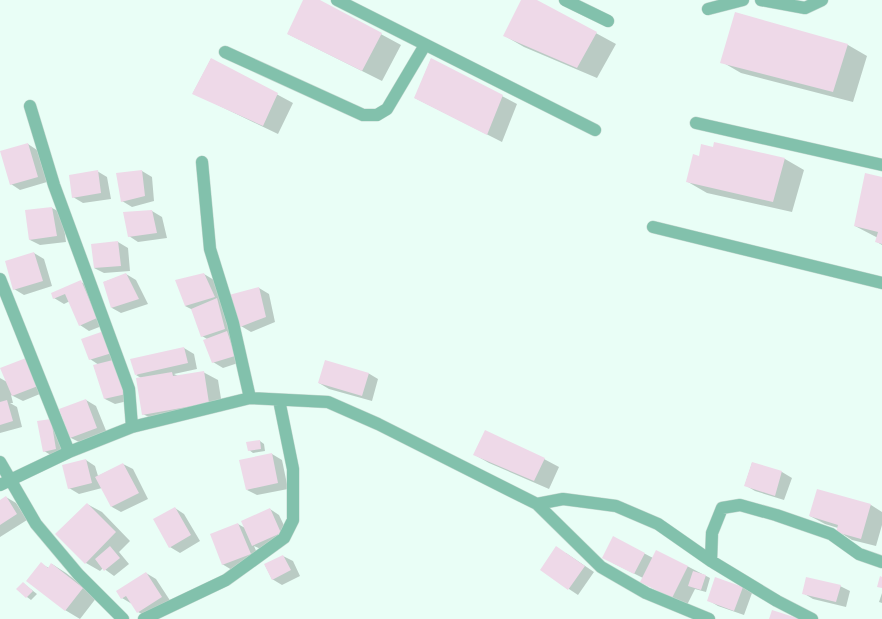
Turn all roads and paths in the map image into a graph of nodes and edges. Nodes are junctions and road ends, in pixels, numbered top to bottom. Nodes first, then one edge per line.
1 (337, 0) edge
2 (565, 0) edge
3 (743, 0) edge
4 (761, 0) edge
5 (822, 0) edge
6 (708, 9) dead end
7 (608, 21) dead end
8 (425, 45) junction
9 (225, 52) dead end
10 (30, 106) dead end
11 (696, 123) dead end
12 (595, 130) dead end
13 (202, 162) dead end
14 (882, 165) edge
15 (653, 226) dead end
16 (0, 279) edge
17 (882, 283) edge
18 (250, 398) junction
19 (279, 400) junction
20 (132, 427) junction
21 (69, 452) junction
22 (0, 462) edge
23 (4, 482) edge
24 (537, 504) junction
25 (711, 561) junction
26 (882, 562) edge
27 (123, 619) edge
28 (144, 619) edge
29 (709, 619) edge
30 (812, 619) edge

1 - 8 street
2 - 7 street
3 - 6 street
4 - 5 street
8 - 9 street
8 - 12 street
10 - 20 street
11 - 14 street
13 - 18 street
15 - 17 street
16 - 21 street
18 - 19 street
18 - 20 street
19 - 24 street
19 - 28 street
20 - 21 street
21 - 23 street
22 - 23 street
23 - 27 street
24 - 25 street
24 - 29 street
25 - 26 street
25 - 30 street

